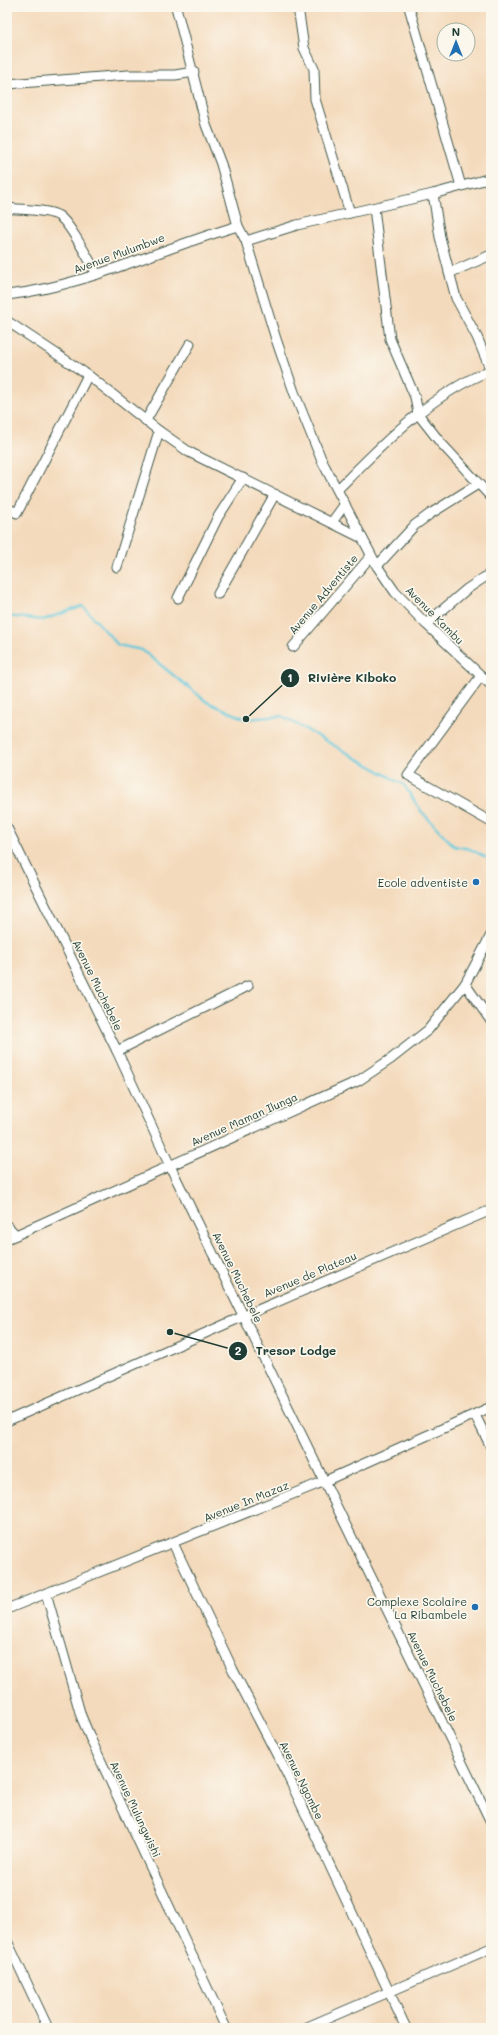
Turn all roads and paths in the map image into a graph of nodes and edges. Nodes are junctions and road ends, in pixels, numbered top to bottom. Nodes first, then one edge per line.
1 (176, 7) edge
2 (298, 7) edge
3 (409, 7) edge
4 (194, 72) junction
5 (7, 84) edge
6 (490, 179) edge
7 (461, 186) junction
8 (433, 194) junction
9 (7, 208) edge
10 (374, 208) junction
11 (350, 213) junction
12 (238, 226) junction
13 (246, 241) junction
14 (491, 255) edge
15 (449, 273) junction
16 (97, 274) junction
17 (7, 295) edge
18 (7, 321) edge
19 (190, 344) dead end
20 (491, 370) edge
21 (88, 375) junction
22 (418, 414) junction
23 (146, 420) junction
24 (159, 431) junction
25 (243, 478) junction
26 (478, 484) junction
27 (338, 489) junction
28 (275, 494) junction
29 (491, 497) edge
30 (344, 504) junction
31 (7, 508) edge
32 (332, 522) junction
33 (362, 538) junction
34 (371, 556) junction
35 (377, 566) junction
36 (117, 567) dead end
37 (491, 573) edge
38 (218, 594) dead end
39 (178, 598) dead end
40 (426, 624) junction
41 (293, 648) dead end
42 (481, 676) junction
43 (491, 685) edge
44 (491, 822) edge
45 (7, 828) edge
46 (491, 935) edge
47 (465, 984) junction
48 (248, 986) dead end
49 (491, 1021) edge
50 (117, 1051) junction
51 (170, 1166) junction
52 (491, 1210) edge
53 (7, 1226) edge
54 (16, 1235) junction
55 (7, 1239) edge
56 (244, 1316) junction
57 (491, 1408) edge
58 (475, 1414) junction
59 (7, 1421) edge
60 (491, 1447) edge
61 (325, 1481) junction
62 (174, 1543) junction
63 (46, 1593) junction
64 (7, 1609) edge
65 (491, 1822) edge
66 (7, 1941) edge
67 (491, 1948) edge
68 (389, 1991) junction
69 (48, 2028) edge
70 (226, 2028) edge
71 (305, 2028) edge
72 (406, 2028) edge

1 - 4 street, Avenue Kambu
2 - 11 street
3 - 7 street
4 - 5 street
4 - 12 street, Avenue Kambu
6 - 7 street
7 - 8 street
8 - 10 street
8 - 15 street
9 - 16 street
10 - 11 street
10 - 22 street
11 - 13 street
12 - 13 street, Avenue Kambu
12 - 16 street, Avenue Mulumbwe
13 - 27 street, Avenue Kambu
14 - 15 street
15 - 20 street
16 - 17 street, Avenue Mulumbwe
18 - 21 street
19 - 23 street
20 - 22 street
21 - 23 street
21 - 31 street
22 - 26 street
22 - 27 street
23 - 24 street
24 - 25 street
24 - 36 street
25 - 28 street
25 - 39 street
26 - 29 street
26 - 35 street
27 - 30 street, Avenue Kambu
28 - 32 street
28 - 38 street
30 - 32 street
30 - 33 street, Avenue Kambu
32 - 33 street
33 - 34 street, Avenue Kambu
34 - 35 street, Avenue Kambu
34 - 41 street, Avenue Adventiste
35 - 40 street, Avenue Kambu
37 - 40 street
40 - 42 street, Avenue Kambu
42 - 43 street, Avenue Kambu
42 - 44 street
45 - 50 street, Avenue Muchebele
46 - 47 street, Avenue Maman Ilunga
47 - 49 street
47 - 51 street, Avenue Maman Ilunga
48 - 50 street
50 - 51 street, Avenue Muchebele
51 - 54 street, Avenue Maman Ilunga
51 - 56 street, Avenue Muchebele
52 - 56 street, Avenue de Plateau
53 - 54 street
54 - 55 street, Avenue Maman Ilunga
56 - 59 street, Avenue de Plateau
56 - 61 street, Avenue Muchebele
57 - 58 street, Avenue In Mazaz
58 - 60 street
58 - 61 street, Avenue In Mazaz
61 - 62 street, Avenue In Mazaz
61 - 65 street, Avenue Muchebele
62 - 63 street, Avenue In Mazaz
62 - 68 street, Avenue Ngombe
63 - 64 street, Avenue In Mazaz
63 - 70 street, Avenue Mulungwishi
66 - 69 street
67 - 68 street
68 - 71 street
68 - 72 street, Avenue Ngombe

